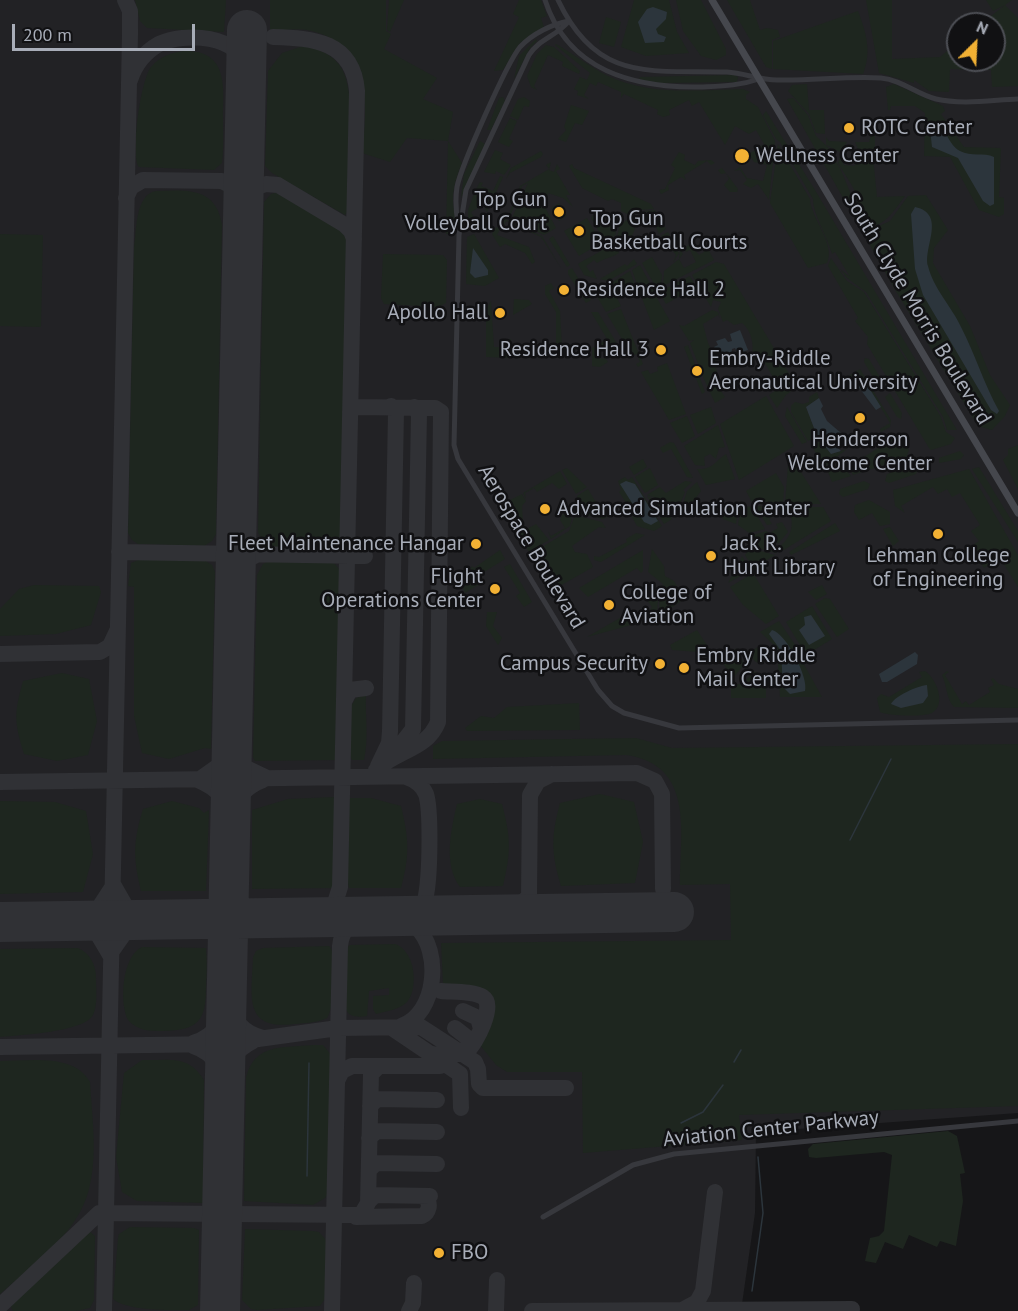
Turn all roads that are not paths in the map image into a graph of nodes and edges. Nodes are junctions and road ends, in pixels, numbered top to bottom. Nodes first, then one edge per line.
1 (545, 0) edge
2 (558, 0) edge
3 (712, 0) edge
4 (569, 21) junction
5 (555, 24) junction
6 (561, 31) junction
7 (759, 79) junction
8 (1018, 99) edge
9 (480, 132) junction
10 (490, 138) junction
11 (459, 235) junction
12 (1018, 513) edge
13 (1018, 720) edge
14 (1018, 1121) edge
15 (543, 1217) dead end

1 - 5 street
2 - 4 street
3 - 7 main road, South Clyde Morris Boulevard
4 - 5 street, Aerospace Boulevard
4 - 6 street, Aerospace Boulevard
4 - 7 street
5 - 6 street
5 - 9 street, Aerospace Boulevard
6 - 7 street
6 - 10 street, Aerospace Boulevard
7 - 8 street
7 - 12 main road, South Clyde Morris Boulevard
9 - 10 street
9 - 11 street, Aerospace Boulevard
10 - 11 street, Aerospace Boulevard
11 - 13 street, Aerospace Boulevard
14 - 15 street, Aviation Center Parkway

